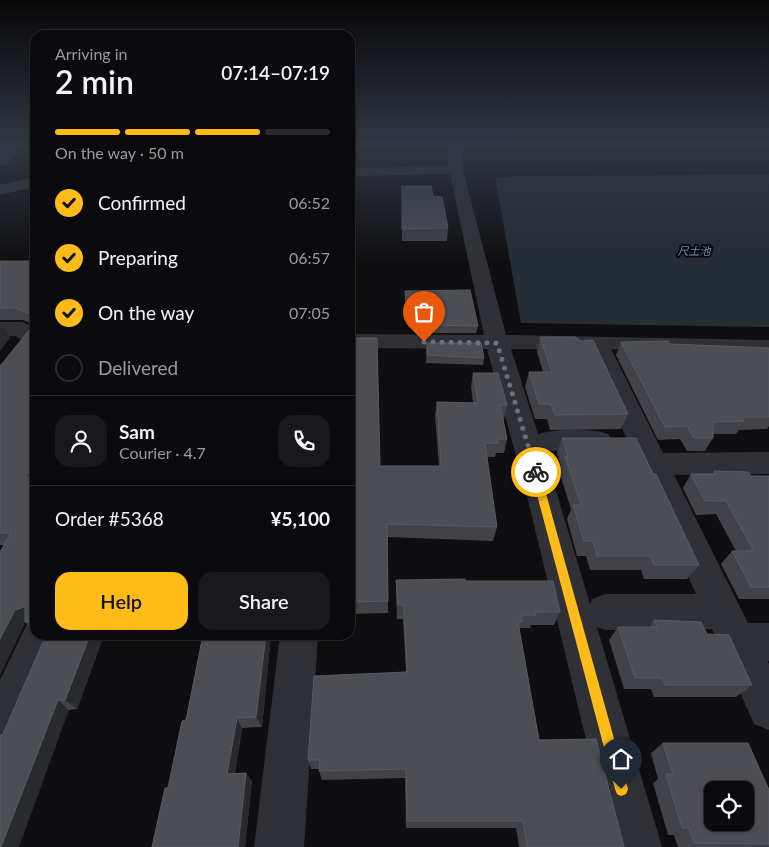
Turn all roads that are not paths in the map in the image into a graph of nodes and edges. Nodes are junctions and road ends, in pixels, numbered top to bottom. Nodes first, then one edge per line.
1 (28, 184) edge
2 (459, 184) edge
3 (0, 190) edge
4 (0, 329) edge
5 (27, 339) edge
6 (355, 341) edge
7 (596, 342) junction
8 (497, 343) junction
9 (769, 348) edge
10 (547, 442) dead end
11 (648, 453) junction
12 (769, 463) edge
13 (605, 612) dead end
14 (743, 632) edge
15 (40, 640) edge
16 (299, 640) edge
17 (769, 709) edge
18 (0, 727) edge
19 (278, 847) edge
20 (637, 847) edge

1 - 3 street
2 - 8 street
4 - 5 street
6 - 8 street
7 - 8 street
7 - 9 street
7 - 11 street
8 - 20 street
10 - 11 street
11 - 12 street
11 - 14 street
13 - 14 street
14 - 17 street
15 - 18 street
16 - 19 street

